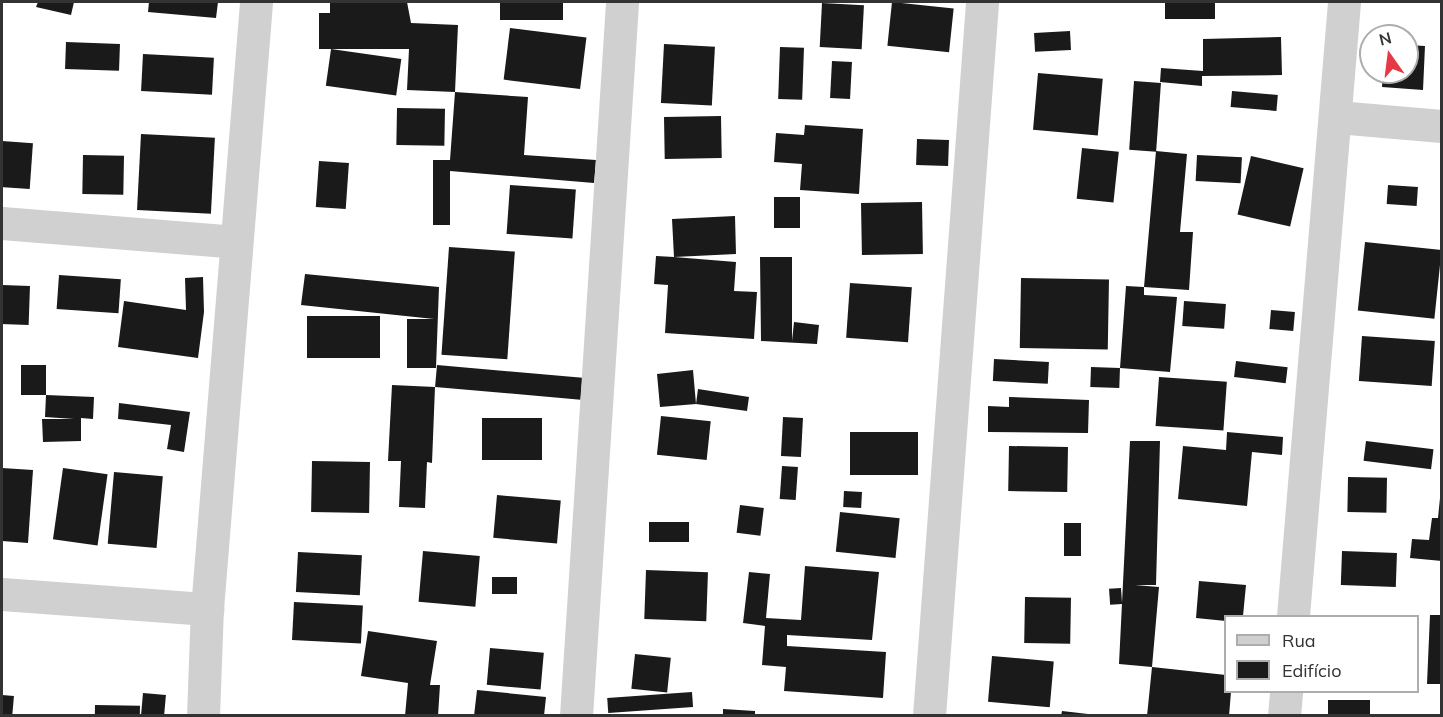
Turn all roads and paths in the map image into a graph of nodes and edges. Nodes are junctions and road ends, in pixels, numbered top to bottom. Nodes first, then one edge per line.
1 (256, 2) edge
2 (622, 2) edge
3 (982, 2) edge
4 (1344, 2) edge
5 (1337, 117) junction
6 (1442, 126) edge
7 (2, 223) edge
8 (236, 242) junction
9 (2, 594) edge
10 (207, 609) junction
11 (1293, 615) edge
12 (1286, 693) edge
13 (203, 716) edge
14 (576, 716) edge
15 (929, 716) edge
16 (1284, 716) edge

1 - 8 street
2 - 14 street
3 - 15 street
4 - 5 street
5 - 6 street
5 - 11 street
7 - 8 street
8 - 10 street
9 - 10 street
10 - 13 street
12 - 16 street

